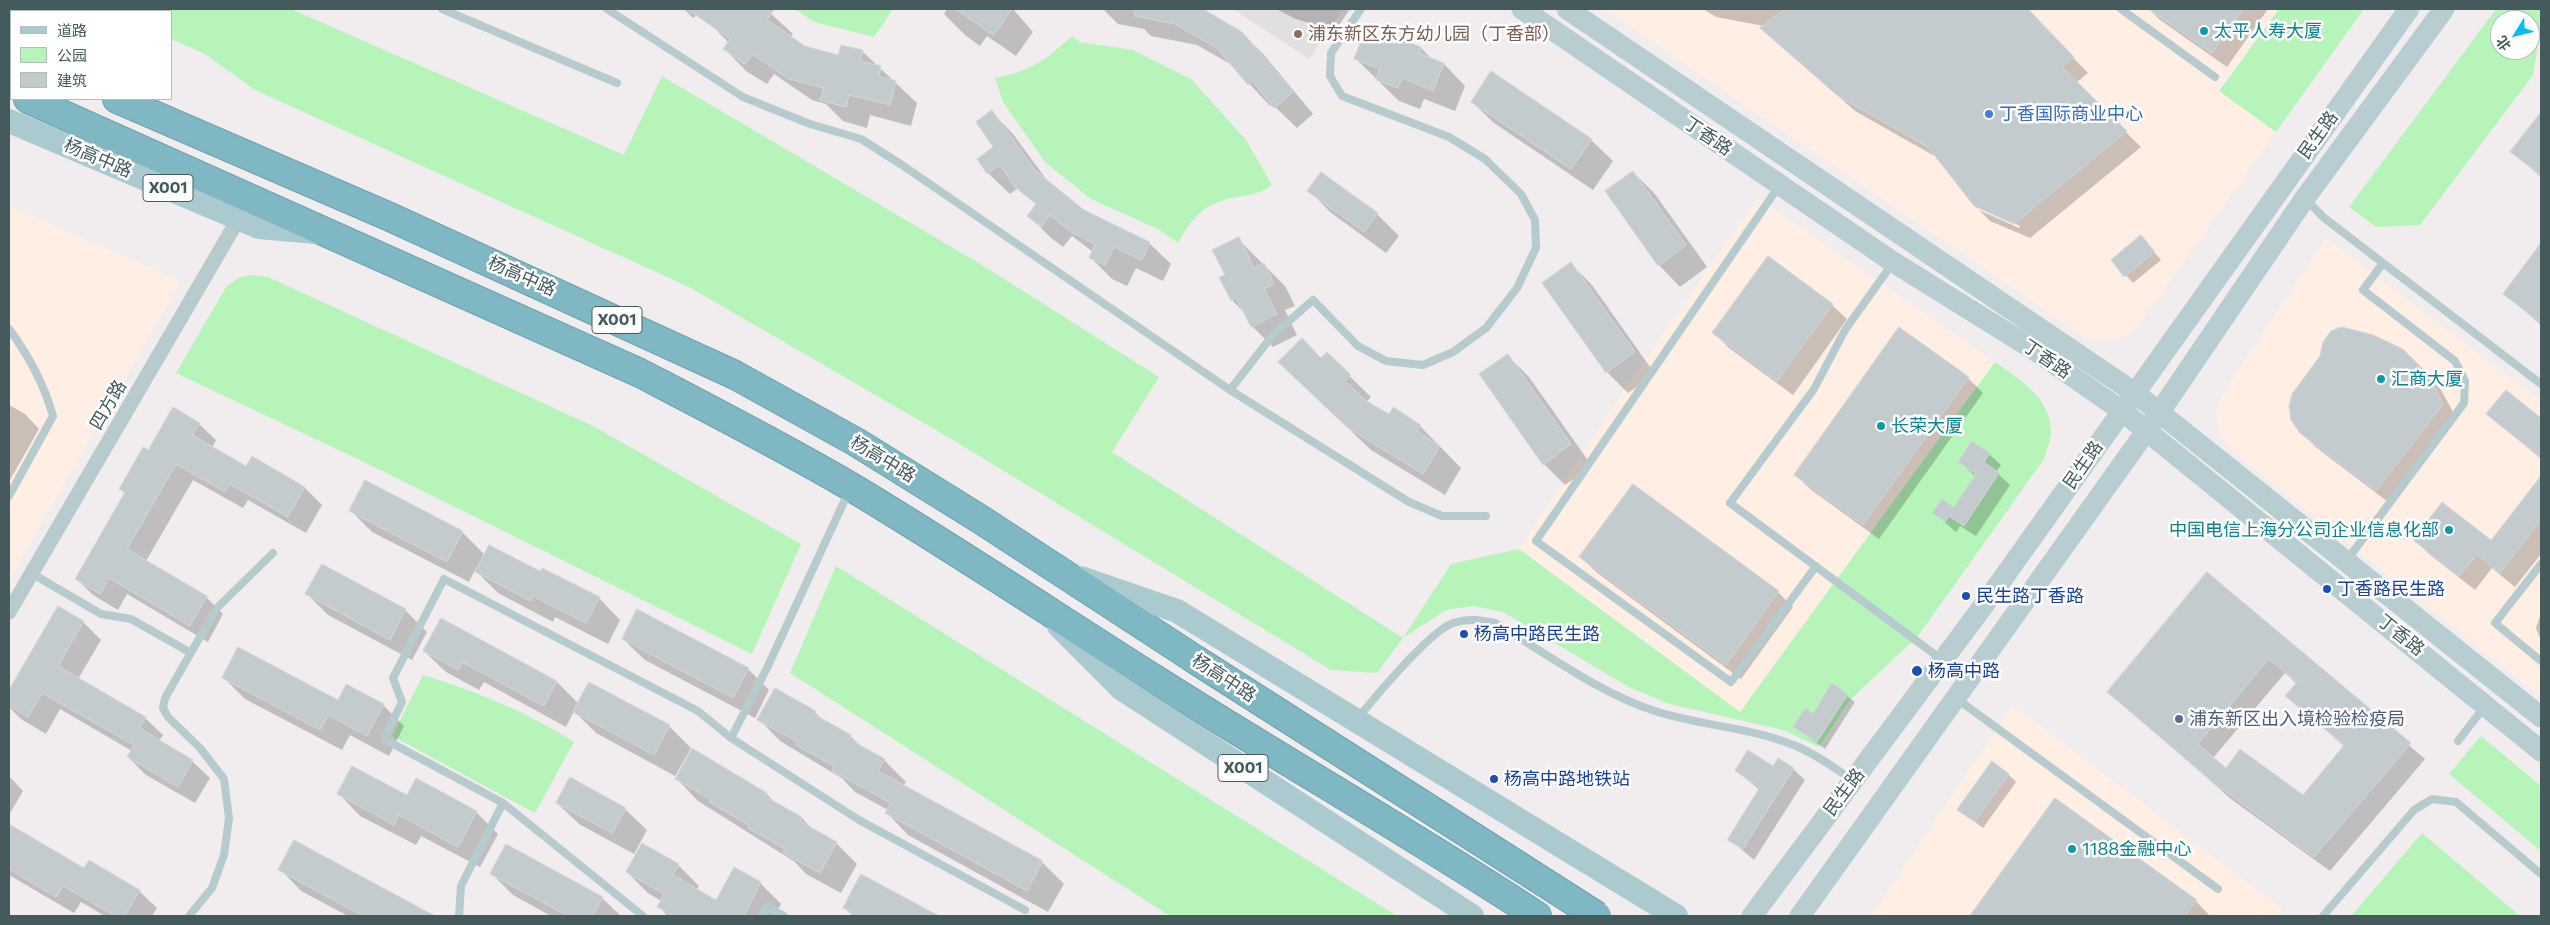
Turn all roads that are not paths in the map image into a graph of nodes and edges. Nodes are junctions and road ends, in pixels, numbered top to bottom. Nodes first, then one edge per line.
1 (442, 9) edge
2 (607, 9) edge
3 (1361, 9) edge
4 (1522, 9) edge
5 (1567, 9) edge
6 (2121, 9) edge
7 (2409, 9) edge
8 (2444, 9) edge
9 (2215, 77) dead end
10 (618, 83) dead end
11 (30, 100) edge
12 (121, 100) edge
13 (142, 106) edge
14 (9, 120) edge
15 (1780, 185) junction
16 (2305, 198) junction
17 (239, 218) junction
18 (332, 233) junction
19 (1893, 262) junction
20 (2383, 262) junction
21 (9, 329) edge
22 (2541, 384) edge
23 (1230, 390) junction
24 (2135, 393) junction
25 (2122, 411) junction
26 (2153, 421) junction
27 (851, 487) junction
28 (9, 496) edge
29 (1486, 516) dead end
30 (272, 552) dead end
31 (2346, 562) junction
32 (2541, 564) edge
33 (1816, 566) junction
34 (1058, 570) junction
35 (31, 573) junction
36 (1031, 598) junction
37 (9, 612) edge
38 (191, 653) junction
39 (1943, 661) junction
40 (2541, 661) edge
41 (1956, 698) junction
42 (2487, 704) junction
43 (2541, 717) edge
44 (1356, 720) junction
45 (731, 738) junction
46 (2458, 741) dead end
47 (2541, 750) edge
48 (1853, 780) junction
49 (503, 803) junction
50 (2541, 874) edge
51 (2218, 889) dead end
52 (1025, 910) dead end
53 (189, 916) edge
54 (459, 916) edge
55 (643, 916) edge
56 (762, 916) edge
57 (784, 916) edge
58 (1472, 916) edge
59 (1537, 916) edge
60 (1597, 916) edge
61 (1676, 916) edge
62 (1752, 916) edge
63 (1800, 916) edge
64 (2323, 916) edge

1 - 10 lane
2 - 23 lane
3 - 23 lane
4 - 15 street, 丁香路
5 - 24 street, 丁香路
6 - 9 lane
7 - 24 street, 民生路
8 - 16 street, 民生路
11 - 18 highway, 杨高中路 / X001
12 - 13 highway, 杨高中路
13 - 34 highway, 杨高中路 / X001
14 - 17 main road, 杨高中路 / X001
15 - 19 street, 丁香路
15 - 33 lane
16 - 20 lane
16 - 26 street, 民生路
17 - 18 main road, 杨高中路 / X001
17 - 35 street, 四方路
18 - 27 highway, 杨高中路 / X001
19 - 25 street, 丁香路
19 - 33 lane
20 - 22 lane
20 - 31 lane
21 - 28 lane
23 - 29 lane
24 - 25 street, 民生路
24 - 26 street, 丁香路
25 - 26 street, 丁香路
25 - 39 street, 民生路
26 - 31 street, 丁香路
26 - 41 street, 民生路
26 - 42 street, 丁香路
27 - 36 highway, 杨高中路 / X001
27 - 45 lane
30 - 38 lane
31 - 43 street, 丁香路
32 - 40 lane
33 - 39 lane
34 - 44 main road, X001
34 - 60 highway, 杨高中路 / X001, bridge
35 - 37 street, 四方路
35 - 38 lane
36 - 58 main road, 杨高中路 / X001
36 - 59 highway, 杨高中路 / X001
38 - 53 lane
39 - 48 street, 民生路
41 - 51 lane
41 - 63 street, 民生路
42 - 46 lane
42 - 47 street, 丁香路
44 - 48 lane
44 - 61 main road, X001
45 - 49 lane
45 - 52 lane
48 - 62 street, 民生路
49 - 54 lane
49 - 55 lane
50 - 64 lane
56 - 57 lane

